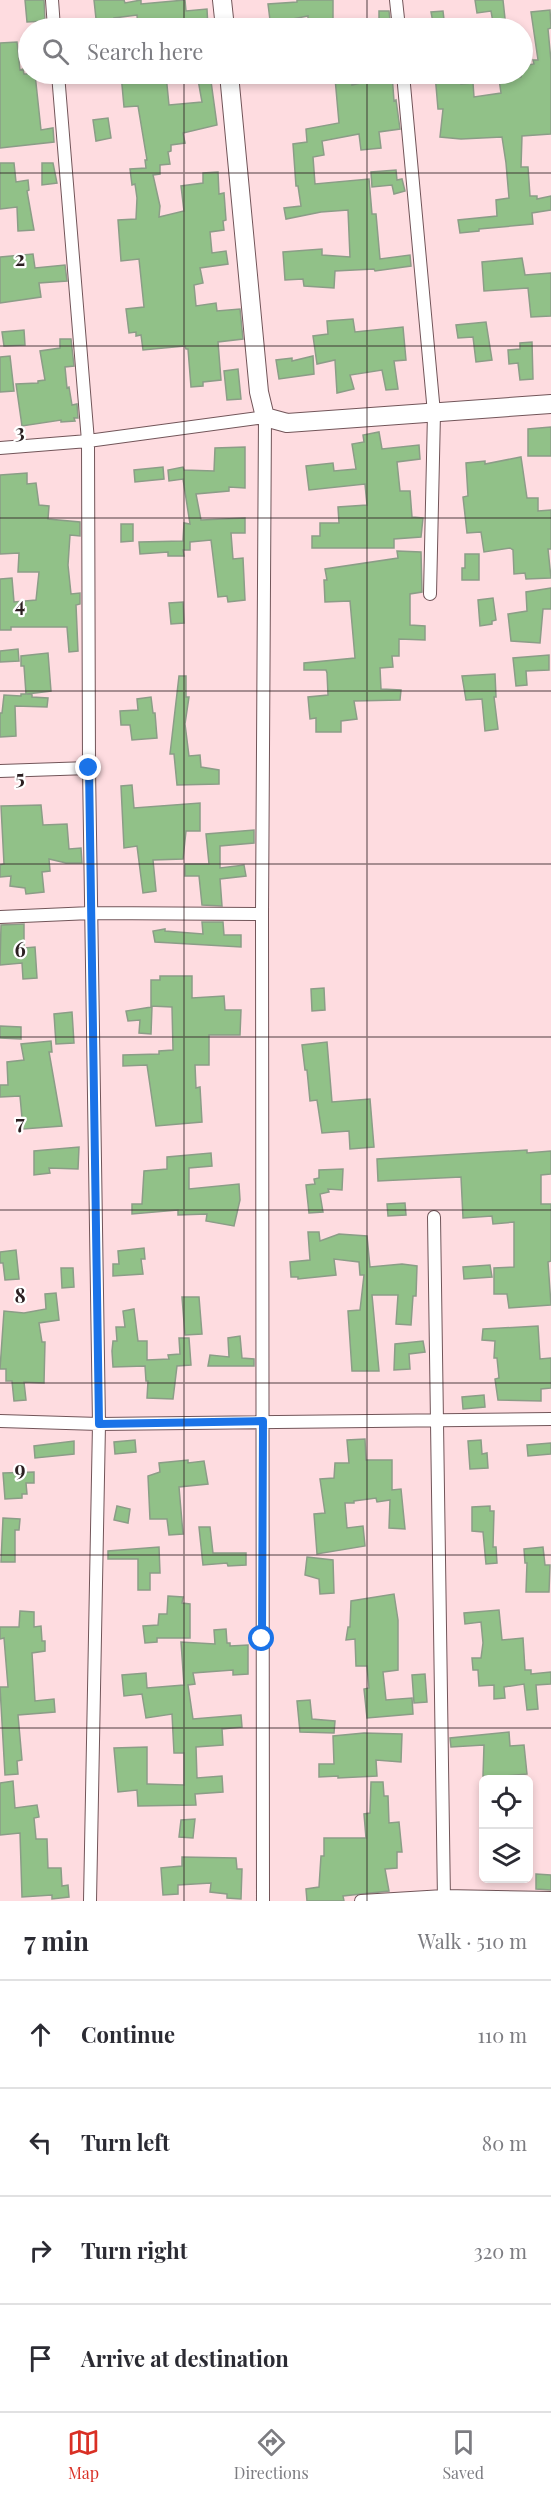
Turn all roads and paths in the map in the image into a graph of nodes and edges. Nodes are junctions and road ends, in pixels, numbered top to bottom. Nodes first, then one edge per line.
1 (52, 0) edge
2 (222, 0) edge
3 (396, 0) edge
4 (53, 18) edge
5 (224, 18) edge
6 (398, 18) edge
7 (59, 84) edge
8 (230, 84) edge
9 (404, 84) edge
10 (551, 404) edge
11 (434, 413) junction
12 (265, 417) junction
13 (88, 441) junction
14 (0, 448) edge
15 (430, 594) dead end
16 (89, 768) junction
17 (0, 771) edge
18 (91, 913) junction
19 (262, 914) junction
20 (0, 917) edge
21 (435, 1217) dead end
22 (551, 1419) edge
23 (437, 1420) junction
24 (0, 1421) edge
25 (263, 1421) junction
26 (99, 1424) junction
27 (444, 1898) edge
28 (551, 1898) edge
29 (90, 1901) edge
30 (263, 1901) edge
31 (361, 1901) edge

1 - 4 street
2 - 5 street
3 - 6 street
7 - 13 street
8 - 12 street
9 - 11 street
10 - 11 street
11 - 12 street
11 - 15 street
12 - 13 street
12 - 19 street
13 - 14 street
13 - 16 street
16 - 17 street
16 - 18 street
18 - 19 street
18 - 20 street
18 - 26 street
19 - 25 street
21 - 23 street
22 - 23 street
23 - 25 street
23 - 27 street
24 - 26 street
25 - 26 street
25 - 30 street
26 - 29 street
27 - 28 street
27 - 31 street

